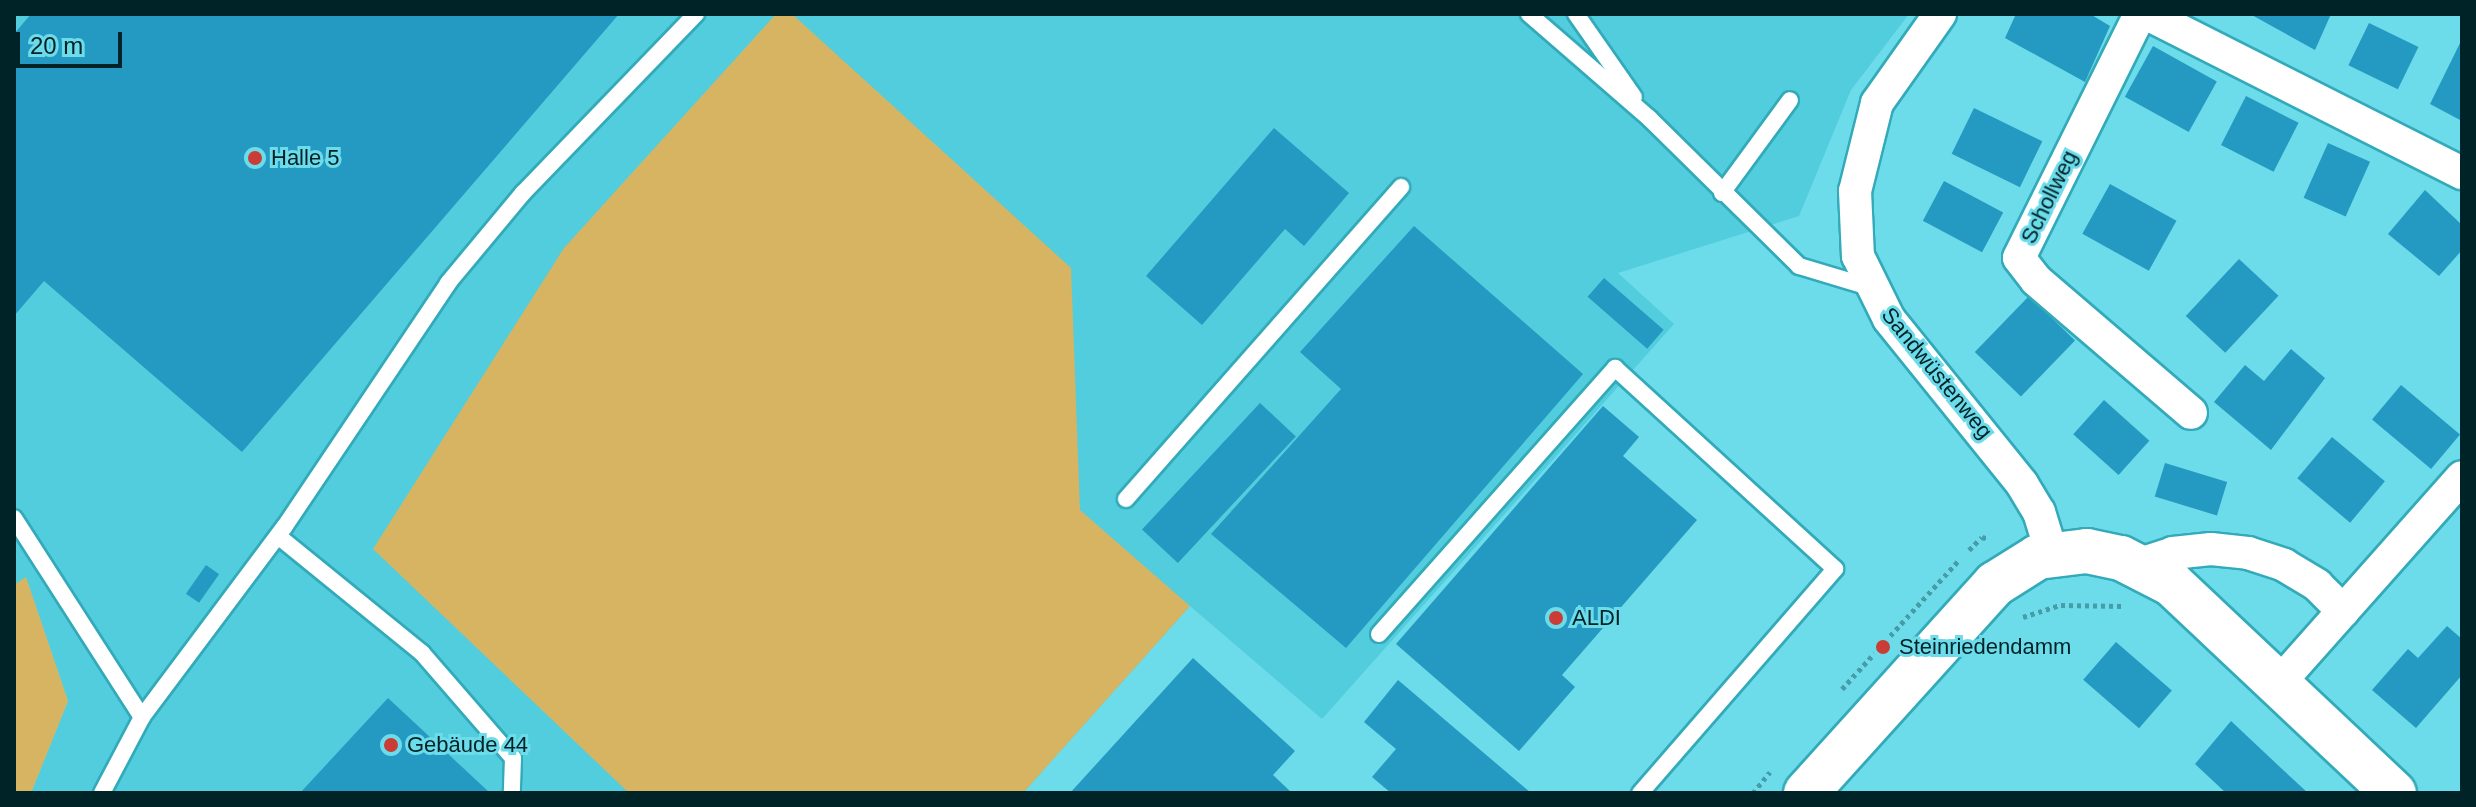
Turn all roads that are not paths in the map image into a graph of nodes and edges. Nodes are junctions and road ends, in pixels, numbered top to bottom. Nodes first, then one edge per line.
1 (696, 14) edge
2 (1529, 14) edge
3 (1576, 14) edge
4 (1940, 14) edge
5 (2140, 14) edge
6 (2147, 14) edge
7 (1790, 100) dead end
8 (1649, 118) junction
9 (2462, 173) edge
10 (1401, 187) dead end
11 (1722, 193) junction
12 (1869, 287) junction
13 (2191, 413) dead end
14 (2462, 477) edge
15 (1126, 499) dead end
16 (14, 518) edge
17 (278, 536) junction
18 (2052, 554) junction
19 (2137, 565) junction
20 (2343, 611) junction
21 (1379, 634) dead end
22 (2280, 682) junction
23 (142, 717) junction
24 (102, 793) edge
25 (512, 793) edge
26 (1640, 793) edge
27 (1806, 793) edge
28 (2394, 793) edge

1 - 17 lane
2 - 8 lane
3 - 8 lane
4 - 12 street, Sandwüstenweg
5 - 13 street, Schollweg
6 - 9 street
7 - 11 lane
8 - 11 lane
10 - 15 lane
11 - 12 lane
12 - 18 street, Sandwüstenweg
14 - 20 street
16 - 23 lane
17 - 23 lane
17 - 25 lane
18 - 19 main road
18 - 27 main road
19 - 20 street
19 - 22 main road
20 - 22 street
21 - 26 lane
22 - 28 main road
23 - 24 lane

